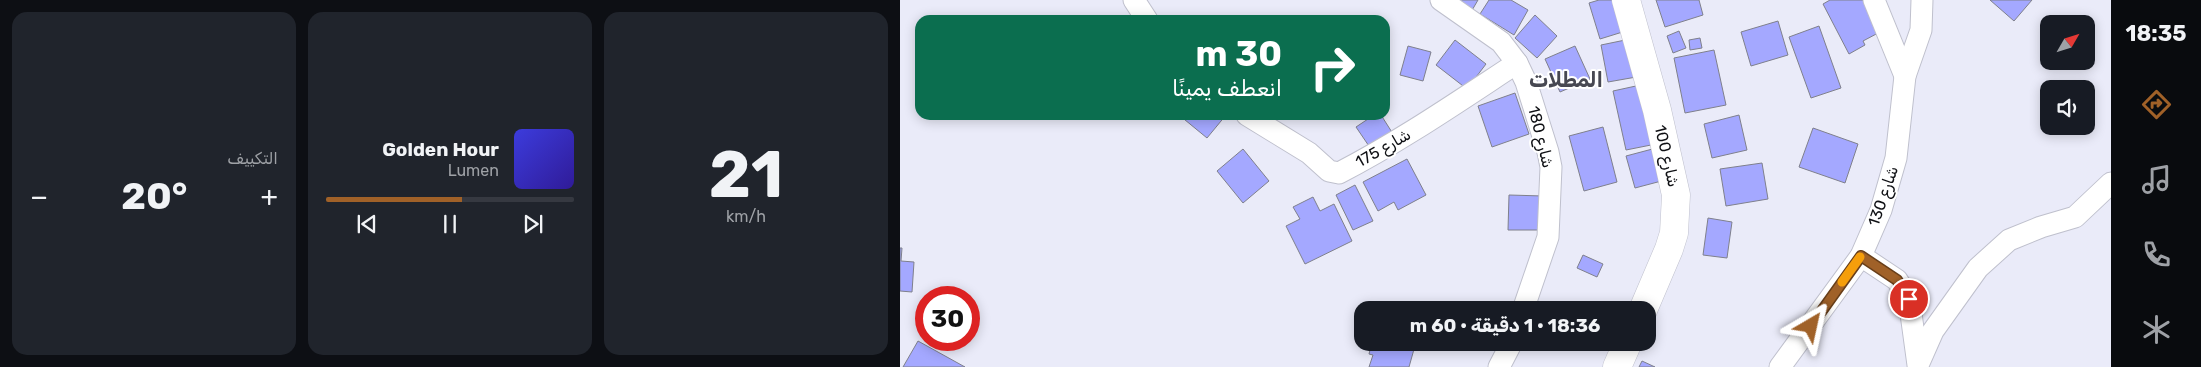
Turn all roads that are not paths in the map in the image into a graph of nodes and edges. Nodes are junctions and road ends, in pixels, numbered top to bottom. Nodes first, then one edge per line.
1 (1134, 0) edge
2 (1441, 0) edge
3 (1626, 0) edge
4 (1874, 0) edge
5 (1922, 0) edge
6 (1144, 15) edge
7 (1517, 63) junction
8 (1905, 76) junction
9 (1256, 120) edge
10 (2111, 184) edge
11 (1861, 256) junction
12 (1526, 301) edge
13 (1647, 301) edge
14 (1507, 351) edge
15 (1624, 351) edge
16 (1918, 366) edge
17 (1499, 367) edge
18 (1616, 367) edge
19 (1780, 367) edge

1 - 6 street
2 - 7 street, شارع 180
3 - 13 main road, شارع 100
4 - 8 street
5 - 8 street, شارع 130
7 - 9 street, شارع 175
7 - 12 street, شارع 180
8 - 11 street, شارع 130
10 - 16 street
11 - 16 street
11 - 19 street, شارع 130
14 - 17 street
15 - 18 main road

